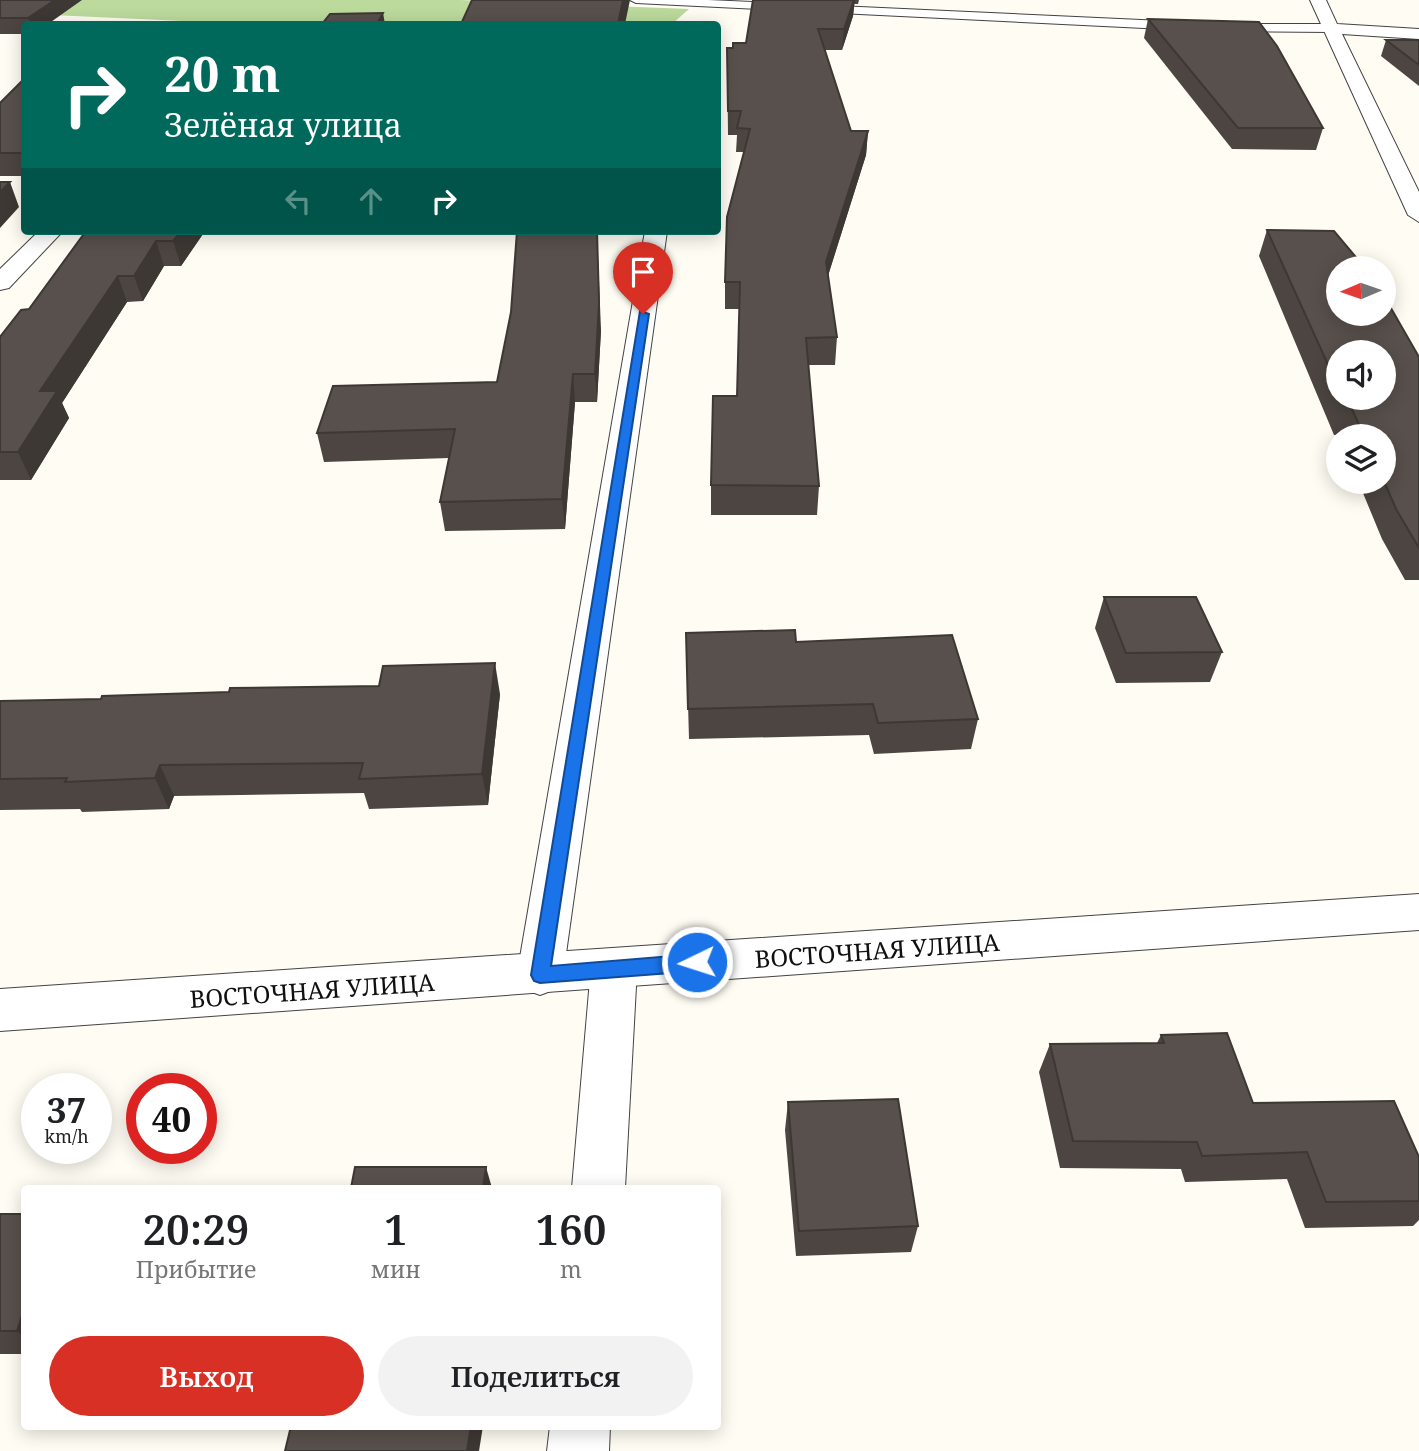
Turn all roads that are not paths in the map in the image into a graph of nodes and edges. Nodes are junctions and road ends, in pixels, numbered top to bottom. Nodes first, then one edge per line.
1 (636, 0) edge
2 (1318, 0) edge
3 (1205, 27) edge
4 (1330, 27) junction
5 (1219, 28) edge
6 (1419, 34) edge
7 (1419, 215) edge
8 (48, 235) edge
9 (655, 235) edge
10 (0, 283) edge
11 (1419, 912) edge
12 (614, 968) junction
13 (540, 975) junction
14 (0, 1010) edge
15 (598, 1185) edge
16 (580, 1430) edge
17 (578, 1451) edge

1 - 3 lane
2 - 4 street
4 - 5 lane
4 - 6 street
4 - 7 street
8 - 10 street
9 - 13 street
11 - 12 street, ВОСТОЧНАЯ УЛИЦА
12 - 13 street, ВОСТОЧНАЯ УЛИЦА
12 - 15 street
13 - 14 street, ВОСТОЧНАЯ УЛИЦА
16 - 17 street

